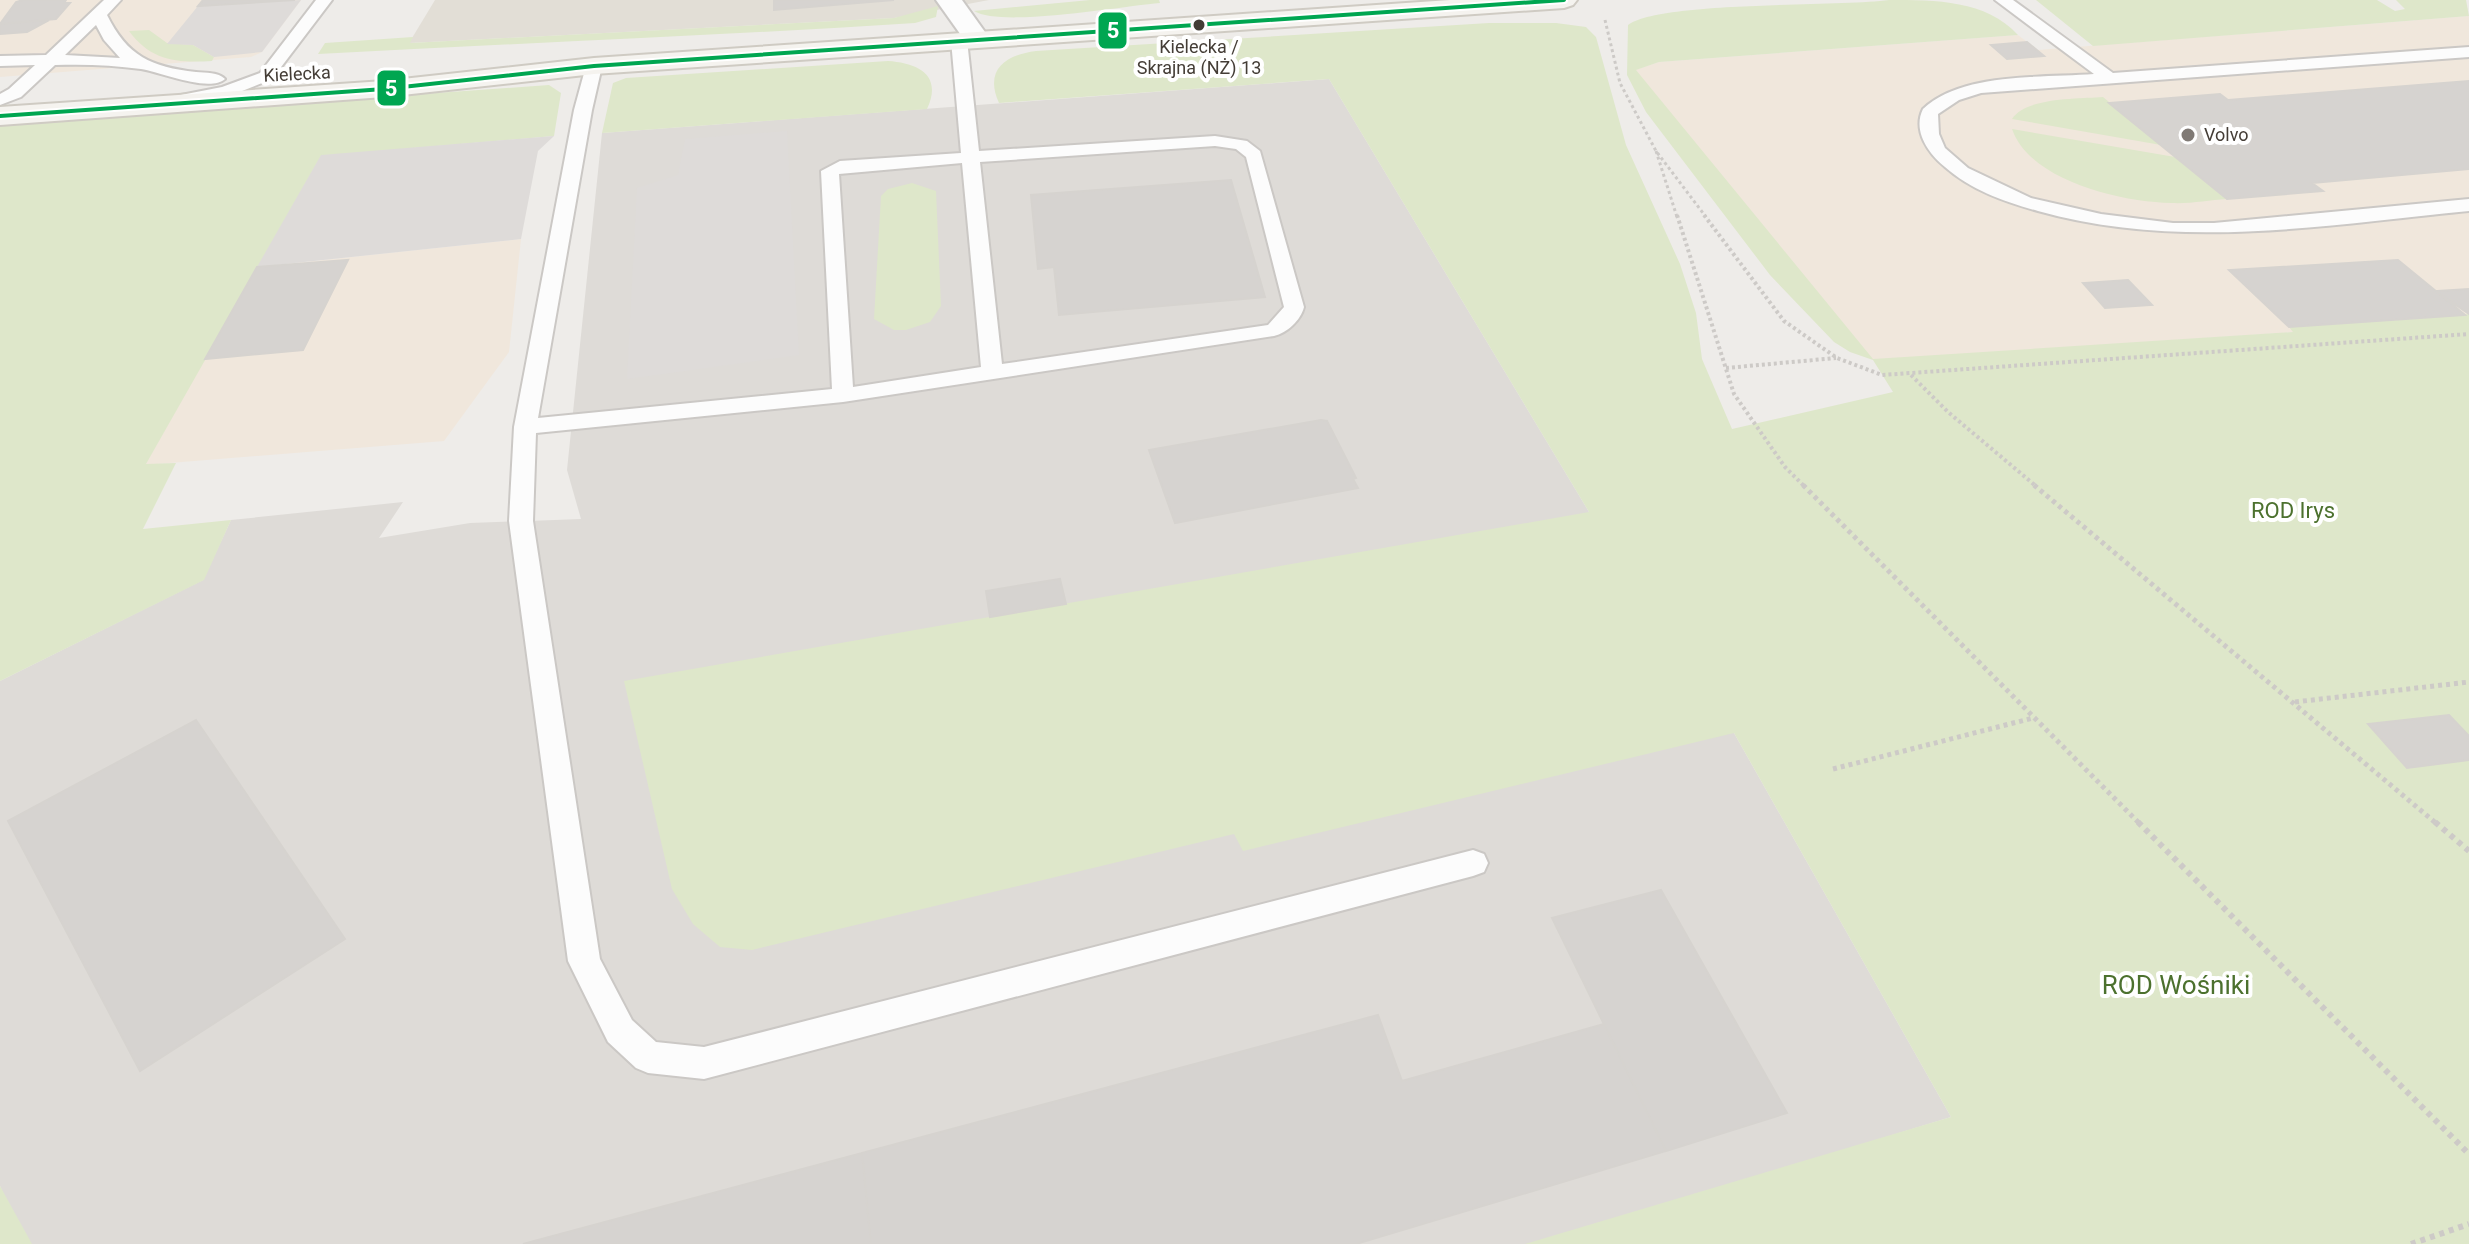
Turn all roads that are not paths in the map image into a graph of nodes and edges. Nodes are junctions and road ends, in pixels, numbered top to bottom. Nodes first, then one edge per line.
1 (113, 0) edge
2 (324, 0) edge
3 (949, 0) edge
4 (1564, 0) edge
5 (2003, 0) edge
6 (99, 14) junction
7 (968, 39) junction
8 (2469, 52) edge
9 (51, 58) junction
10 (0, 61) edge
11 (594, 66) junction
12 (157, 69) junction
13 (266, 76) junction
14 (2110, 78) junction
15 (217, 79) junction
16 (4, 101) edge
17 (132, 107) junction
18 (970, 156) junction
19 (2469, 205) edge
20 (992, 372) junction
21 (843, 395) junction
22 (525, 427) junction
23 (1473, 863) dead end

1 - 6 lane
2 - 13 lane
3 - 7 street
4 - 7 main road, Kielecka
5 - 14 lane
6 - 9 lane
6 - 12 lane
7 - 11 main road, Kielecka
7 - 18 lane
8 - 14 lane
9 - 10 lane
9 - 12 lane
9 - 16 lane
11 - 13 main road, Kielecka
11 - 17 main road, Kielecka
11 - 22 lane
12 - 15 lane
13 - 15 main road, Kielecka
13 - 17 lane
14 - 19 lane
15 - 16 main road, Kielecka
16 - 17 main road, Kielecka
18 - 20 lane
18 - 20 lane
18 - 21 lane
20 - 21 lane
21 - 22 lane
22 - 23 lane

